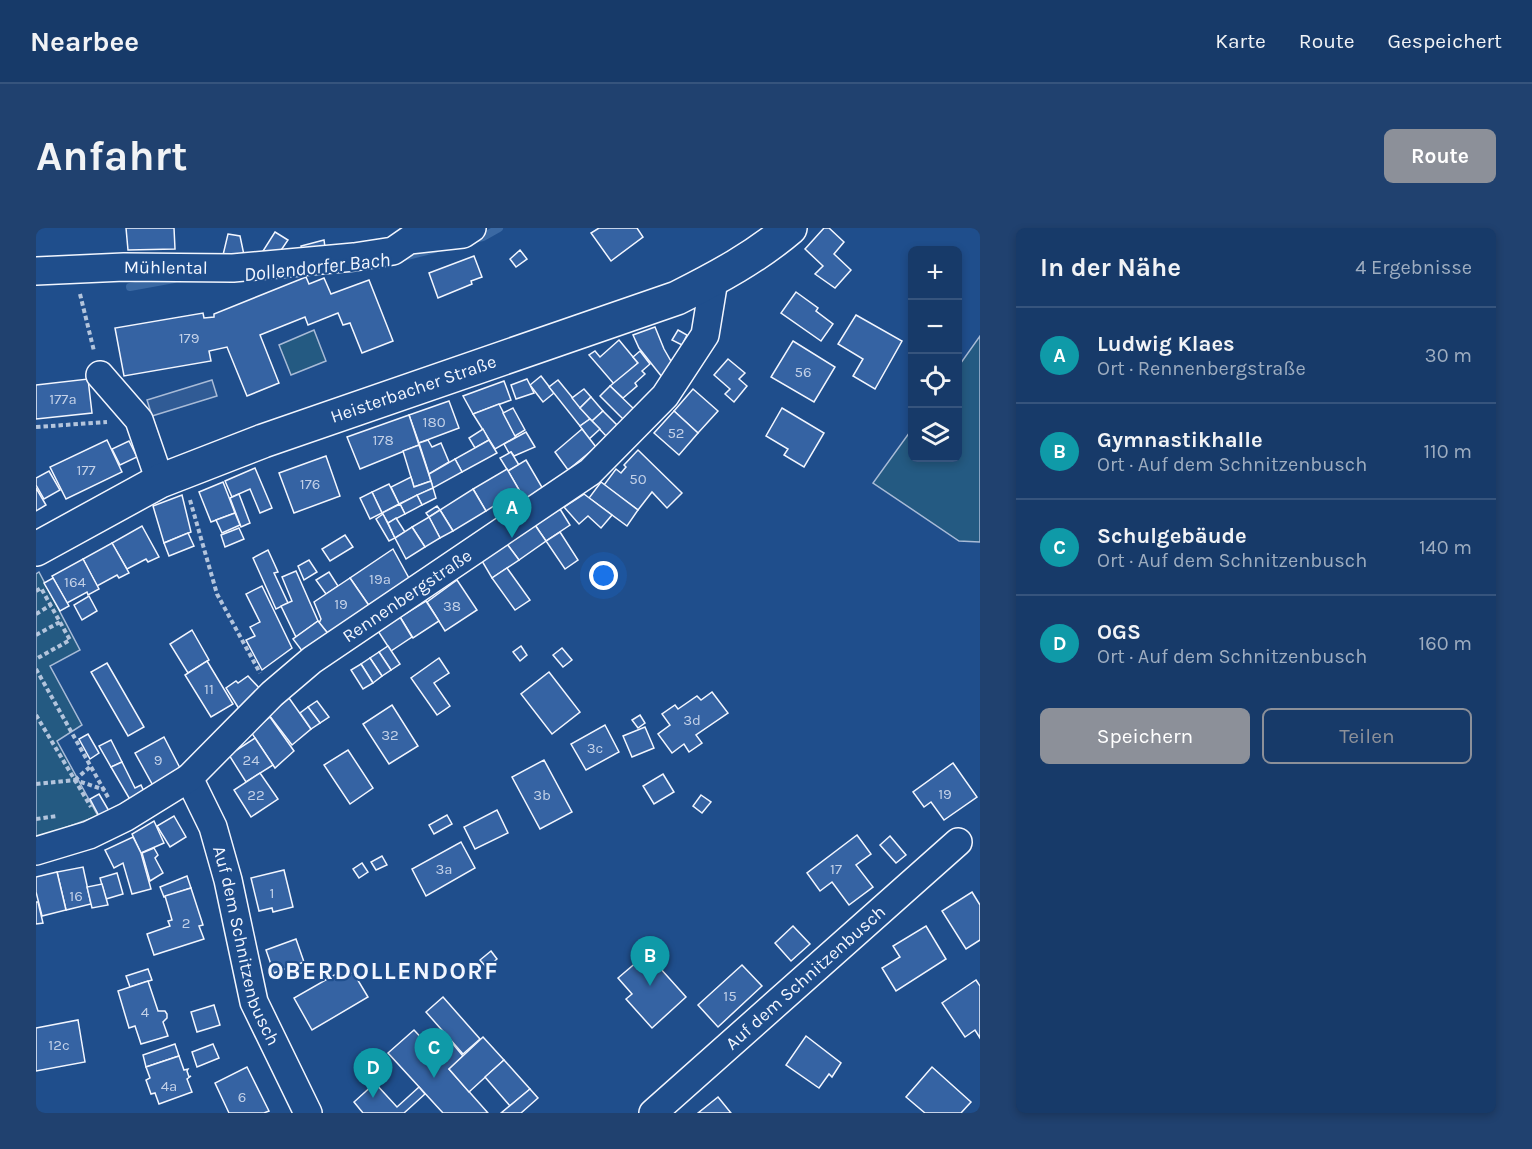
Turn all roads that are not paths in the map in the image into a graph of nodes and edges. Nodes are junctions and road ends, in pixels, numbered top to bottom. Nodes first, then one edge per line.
1 (472, 228) edge
2 (789, 228) edge
3 (36, 271) edge
4 (714, 280) junction
5 (100, 375) road end
6 (170, 477) junction
7 (36, 549) edge
8 (189, 778) junction
9 (958, 842) dead end
10 (36, 851) edge
11 (308, 1113) edge
12 (652, 1113) edge

1 - 3 street, Mühlental
2 - 4 main road, Heisterbacher Straße
4 - 6 main road, Heisterbacher Straße
4 - 8 street, Rennenbergstraße
5 - 6 street
6 - 7 main road, Heisterbacher Straße
8 - 10 street, Rennenbergstraße
8 - 11 street, Auf dem Schnitzenbusch
9 - 12 street, Auf dem Schnitzenbusch

